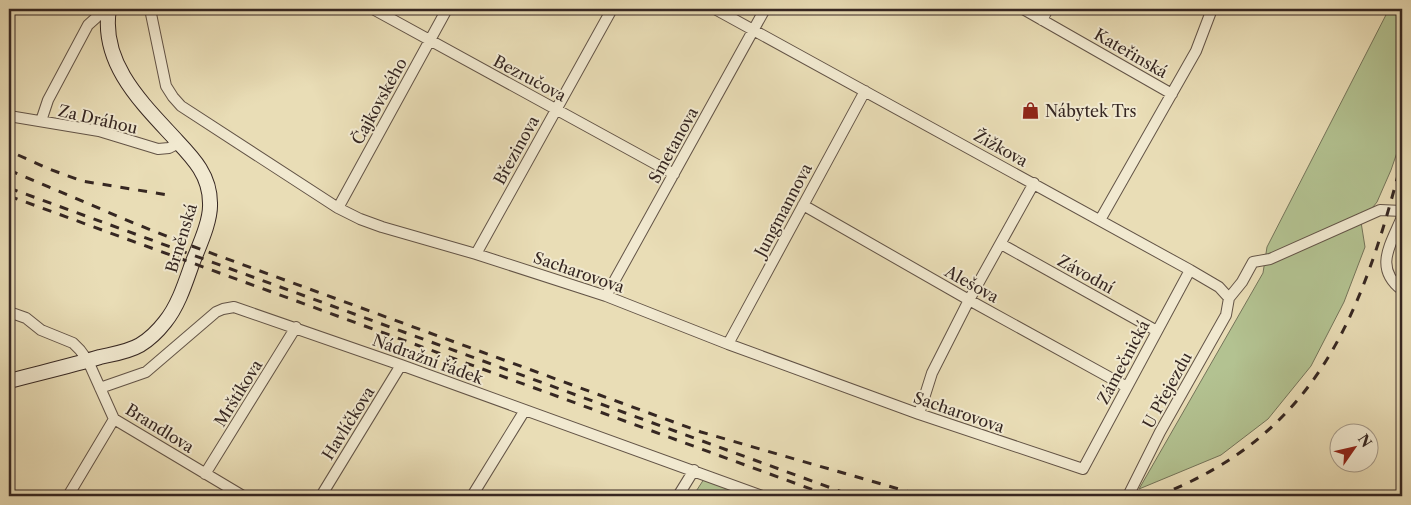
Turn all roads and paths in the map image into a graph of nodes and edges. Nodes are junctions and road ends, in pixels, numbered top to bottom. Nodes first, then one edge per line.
1 (150, 9) edge
2 (372, 9) edge
3 (447, 9) edge
4 (612, 9) edge
5 (715, 9) edge
6 (765, 9) edge
7 (1023, 9) edge
8 (1048, 9) edge
9 (1212, 9) edge
10 (108, 11) edge
11 (1042, 20) junction
12 (754, 30) junction
13 (430, 41) junction
14 (864, 91) junction
15 (1172, 94) junction
16 (556, 109) junction
17 (9, 116) edge
18 (41, 122) junction
19 (179, 143) junction
20 (674, 174) junction
21 (1034, 183) junction
22 (803, 205) junction
23 (338, 208) junction
24 (1402, 211) edge
25 (1402, 217) edge
26 (1100, 220) junction
27 (1000, 244) junction
28 (476, 254) junction
29 (1190, 270) junction
30 (1402, 290) edge
31 (606, 296) junction
32 (1229, 298) junction
33 (969, 300) junction
34 (9, 312) edge
35 (296, 327) junction
36 (1157, 331) junction
37 (728, 344) junction
38 (88, 361) junction
39 (401, 365) junction
40 (9, 381) edge
41 (100, 388) junction
42 (1127, 388) junction
43 (525, 410) junction
44 (919, 414) junction
45 (114, 419) junction
46 (1083, 469) joint
47 (694, 470) junction
48 (205, 474) junction
49 (68, 496) edge
50 (243, 496) edge
51 (321, 496) edge
52 (472, 496) edge
53 (678, 496) edge
54 (762, 496) edge
55 (1128, 496) edge

1 - 23 street, Sacharovova
2 - 13 street, Bezručova
3 - 13 street, Čajkovského
4 - 16 street, Březinova
5 - 12 street, Žižkova
6 - 12 street, Smetanova
7 - 11 street, Kateřinská
8 - 11 street
9 - 15 street, Kateřinská
10 - 18 street, Brněnská
10 - 19 main road, Brněnská
11 - 15 street, Kateřinská
12 - 14 street, Žižkova
12 - 20 street, Smetanova
13 - 16 street, Bezručova
13 - 23 street, Čajkovského
14 - 21 street, Žižkova
14 - 22 street, Jungmannova
15 - 26 street, Kateřinská
16 - 20 street, Bezručova
16 - 28 street, Březinova
17 - 18 street, Za Dráhou
18 - 19 street, Za Dráhou
19 - 38 main road, Brněnská
20 - 31 street, Smetanova
21 - 26 street, Žižkova
21 - 27 street
22 - 33 street, Alešova
22 - 37 street, Jungmannova
23 - 28 street, Sacharovova
24 - 32 street
25 - 30 street
26 - 29 street, Žižkova
27 - 33 street
27 - 36 street, Závodní
28 - 31 street, Sacharovova
29 - 32 street, Žižkova
29 - 36 street, Zámečnická
31 - 37 street, Sacharovova
32 - 55 street, U Přejezdu
33 - 42 street, Alešova
33 - 44 street
34 - 38 street
35 - 39 street, Nádražní řádek
35 - 41 street, Nádražní řádek
35 - 48 street, Mrštíkova
36 - 42 street, Zámečnická
37 - 44 street, Sacharovova
38 - 40 main road, Brněnská
38 - 41 street, Brandlova
39 - 43 street, Nádražní řádek
39 - 51 street, Havlíčkova
41 - 45 street, Brandlova
42 - 46 street, Zámečnická
43 - 47 street, Nádražní řádek
43 - 52 street
44 - 46 street, Sacharovova
45 - 48 street, Brandlova
45 - 49 street
47 - 53 street
47 - 54 street, Nádražní řádek
48 - 50 street, Brandlova

